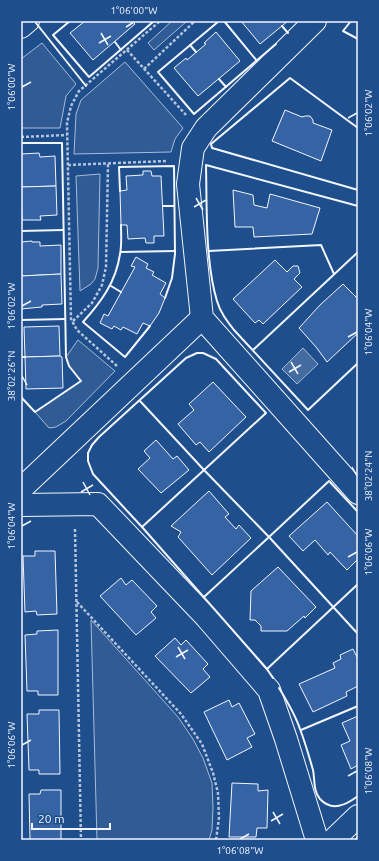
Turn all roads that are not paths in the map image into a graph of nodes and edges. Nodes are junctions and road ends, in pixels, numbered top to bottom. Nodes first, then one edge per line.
1 (28, 21) edge
2 (315, 21) edge
3 (21, 27) edge
4 (202, 318) junction
5 (21, 489) edge
6 (358, 493) edge
7 (21, 505) edge
8 (358, 816) edge
9 (316, 840) edge
10 (333, 840) edge

1 - 3 street
2 - 4 street
4 - 5 street
4 - 6 street
7 - 9 street
8 - 10 street

